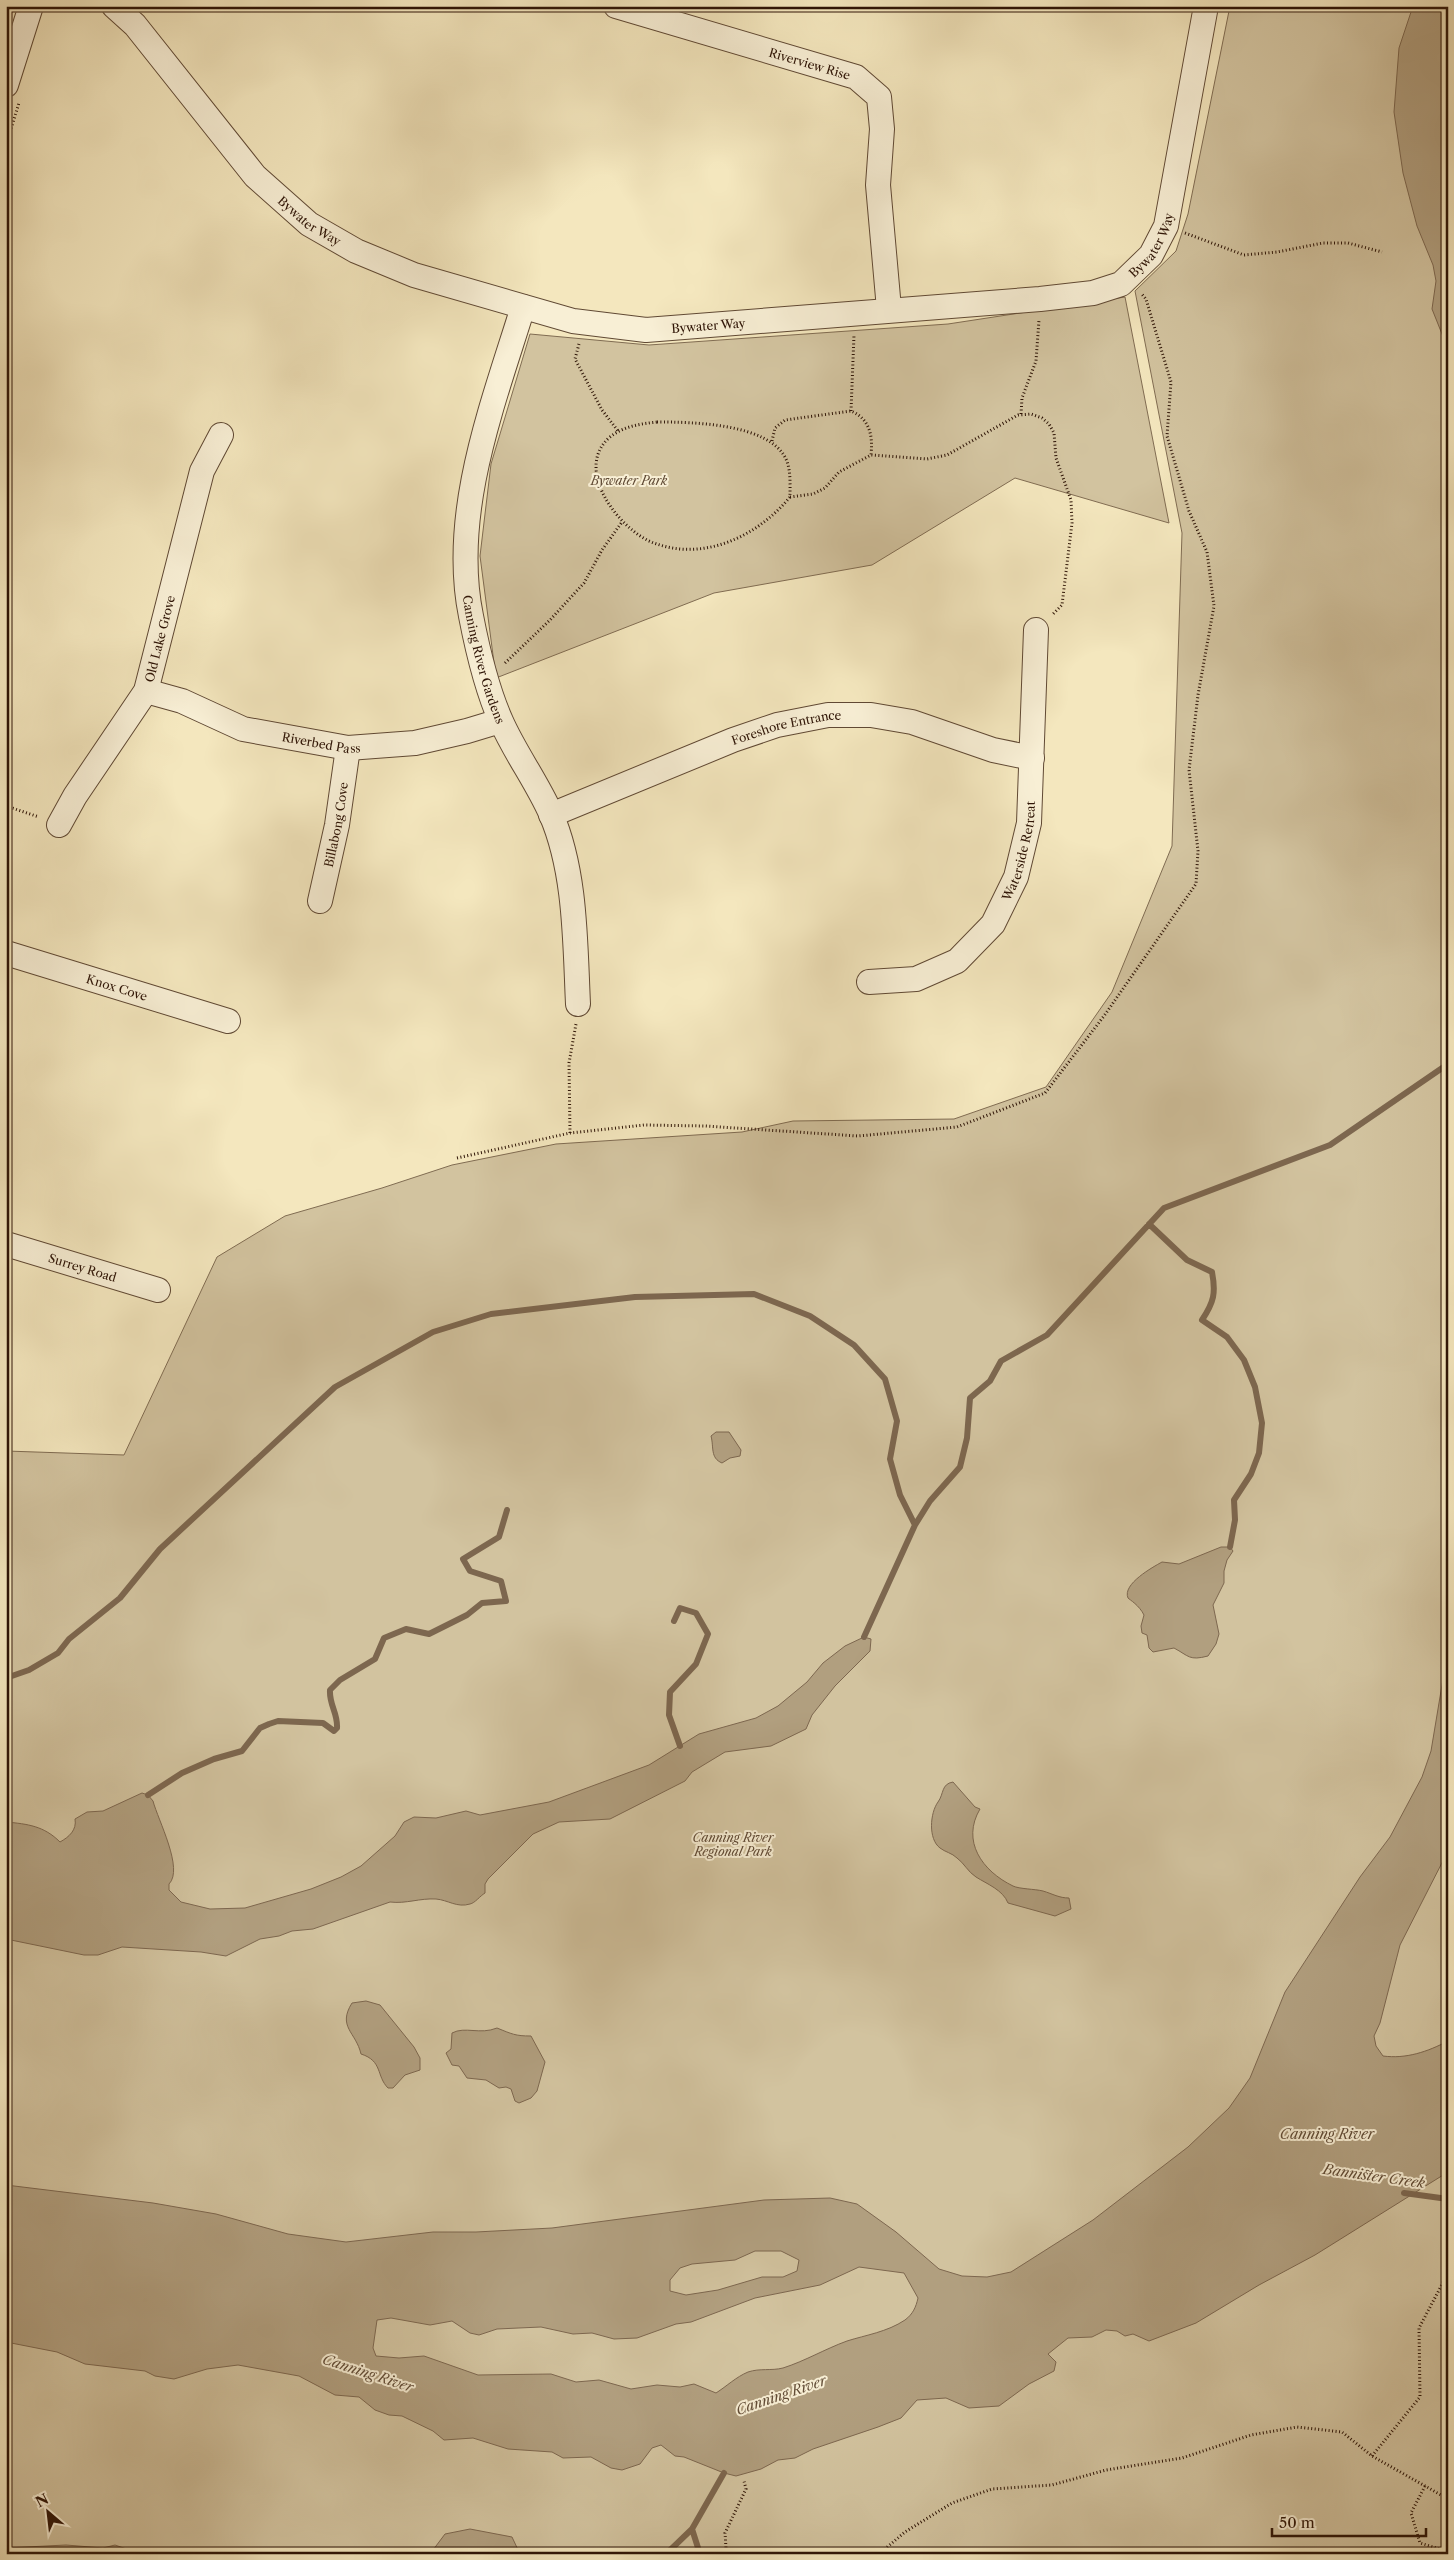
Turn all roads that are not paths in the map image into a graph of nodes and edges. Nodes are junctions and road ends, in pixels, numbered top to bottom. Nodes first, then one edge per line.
1 (31, 6) edge
2 (114, 6) edge
3 (616, 6) edge
4 (1206, 6) edge
5 (6, 85) edge
6 (523, 306) junction
7 (889, 309) junction
8 (221, 436) dead end
9 (1036, 630) road end
10 (146, 692) junction
11 (500, 721) junction
12 (348, 748) junction
13 (1032, 758) junction
14 (551, 815) junction
15 (59, 825) road end
16 (320, 901) dead end
17 (6, 953) edge
18 (869, 982) dead end
19 (578, 1004) road end
20 (228, 1021) dead end
21 (6, 1244) edge
22 (158, 1290) dead end

1 - 5 street
2 - 6 street, Bywater Way
3 - 7 street, Riverview Rise
4 - 7 street, Bywater Way
6 - 7 street, Bywater Way
6 - 11 street, Canning River Gardens
8 - 10 street, Old Lake Grove
9 - 13 street, Waterside Retreat
10 - 12 street, Riverbed Pass
10 - 15 street, Old Lake Grove
11 - 12 street, Riverbed Pass
11 - 14 street, Canning River Gardens
12 - 16 street, Billabong Cove
13 - 14 street, Foreshore Entrance
13 - 18 street, Waterside Retreat
14 - 19 street, Canning River Gardens
17 - 20 street, Knox Cove
21 - 22 street, Surrey Road

